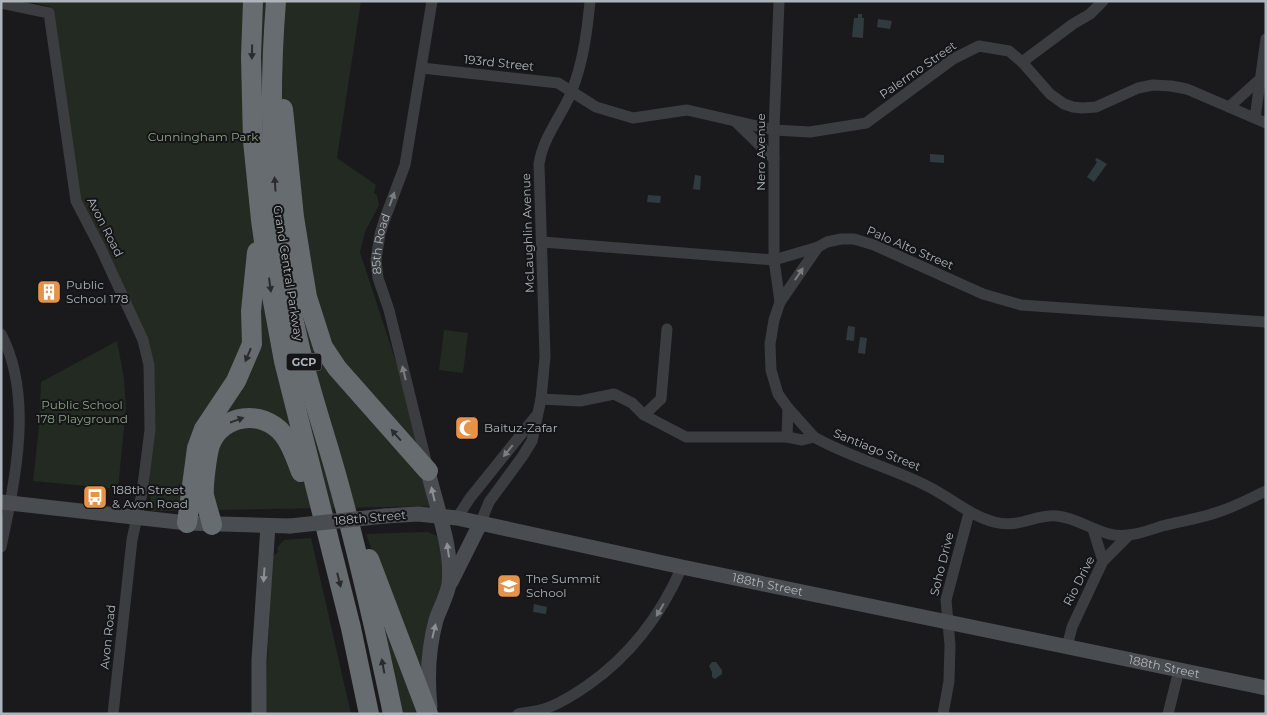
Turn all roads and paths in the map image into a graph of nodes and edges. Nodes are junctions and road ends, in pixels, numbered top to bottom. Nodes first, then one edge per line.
1 (253, 1) edge
2 (276, 1) edge
3 (432, 1) edge
4 (590, 1) edge
5 (779, 1) edge
6 (1103, 1) edge
7 (1, 3) edge
8 (273, 34) junction
9 (1266, 39) edge
10 (1022, 62) junction
11 (422, 68) junction
12 (1260, 80) junction
13 (571, 92) junction
14 (1229, 107) junction
15 (1260, 120) edge
16 (735, 121) junction
17 (774, 130) junction
18 (774, 158) junction
19 (261, 220) junction
20 (542, 242) junction
21 (818, 247) junction
22 (774, 260) junction
23 (307, 297) junction
24 (780, 302) junction
25 (1266, 322) edge
26 (667, 329) dead end
27 (1, 334) edge
28 (1, 366) edge
29 (15, 368) junction
30 (541, 399) junction
31 (788, 408) junction
32 (538, 413) junction
33 (644, 415) junction
34 (787, 437) junction
35 (814, 438) junction
36 (428, 471) junction
37 (1266, 491) edge
38 (6, 502) edge
39 (969, 513) junction
40 (439, 516) junction
41 (137, 518) junction
42 (457, 518) junction
43 (187, 523) junction
44 (480, 524) junction
45 (212, 525) junction
46 (268, 526) junction
47 (1093, 529) junction
48 (1129, 535) junction
49 (330, 542) junction
50 (1, 547) edge
51 (1103, 562) junction
52 (682, 567) junction
53 (449, 585) junction
54 (948, 623) junction
55 (1067, 647) junction
56 (1179, 670) junction
57 (1266, 688) edge
58 (114, 714) edge
59 (258, 714) edge
60 (369, 714) edge
61 (392, 714) edge
62 (429, 714) edge
63 (518, 714) edge
64 (943, 714) edge
65 (1168, 714) edge

1 -> 19 highway, Grand Central Parkway / GCP
2 - 8 highway, Grand Central Parkway / GCP
3 - 11 street, 85th Road
4 - 13 street, McLaughlin Avenue
5 - 17 street, Nero Avenue
6 - 10 street
7 - 41 street, Avon Road
8 - 23 highway
61 -> 8 highway, Grand Central Parkway / GCP
9 - 12 street
10 - 14 street, Palermo Street
10 - 17 street, Palermo Street
11 - 13 street, 193rd Street
36 -> 11 street, 85th Road
12 - 14 street
12 - 15 street
13 - 16 street, Palermo Street
13 - 20 street, McLaughlin Avenue
14 - 15 street, Palermo Street
16 - 17 street, Palermo Street
16 - 18 street
17 - 18 street, Nero Avenue
18 - 22 street, Nero Avenue
19 -> 43 highway
19 -> 49 highway, Grand Central Parkway / GCP
20 - 22 street, Palo Alto Street
20 - 30 street, McLaughlin Avenue
21 - 22 street, Palo Alto Street
24 -> 21 street, Nero Avenue
21 - 25 street, Palo Alto Street
22 - 24 street, Nero Avenue
36 -> 23 highway
23 - 62 highway
24 - 31 street, Nero Avenue
26 - 33 street
27 - 29 street
28 - 29 street
29 - 38 street
30 - 32 street, McLaughlin Avenue
30 - 33 street, Santiago Street
31 - 34 street
31 - 35 street, Nero Avenue
32 -> 42 street, McLaughlin Avenue
32 - 44 street, McLaughlin Avenue
33 - 34 street, Santiago Street
34 - 35 street, Santiago Street
35 - 39 street, Santiago Street
40 -> 36 street, 85th Road
37 - 48 street, Santiago Street
38 - 41 street
38 - 50 street
39 - 47 street, Santiago Street
39 - 54 street, Soho Drive
40 - 42 street, 188th Street
40 - 46 street, 188th Street, bridge
53 -> 40 street
41 - 43 street
41 - 58 street, Avon Road
42 - 44 street, 188th Street
43 - 45 street
44 - 52 street, 188th Street
44 - 53 street
45 - 46 street
45 -> 49 highway
46 -> 59 street
47 - 48 street, Santiago Street
47 - 51 street
48 - 51 street, Rio Drive
49 -> 60 highway, Grand Central Parkway / GCP
51 - 55 street, Rio Drive
52 - 54 street, 188th Street
52 -> 63 street
62 -> 53 street
54 - 55 street, 188th Street
54 - 64 street, Soho Drive
55 - 56 street, 188th Street
56 - 57 street, 188th Street
56 - 65 street

